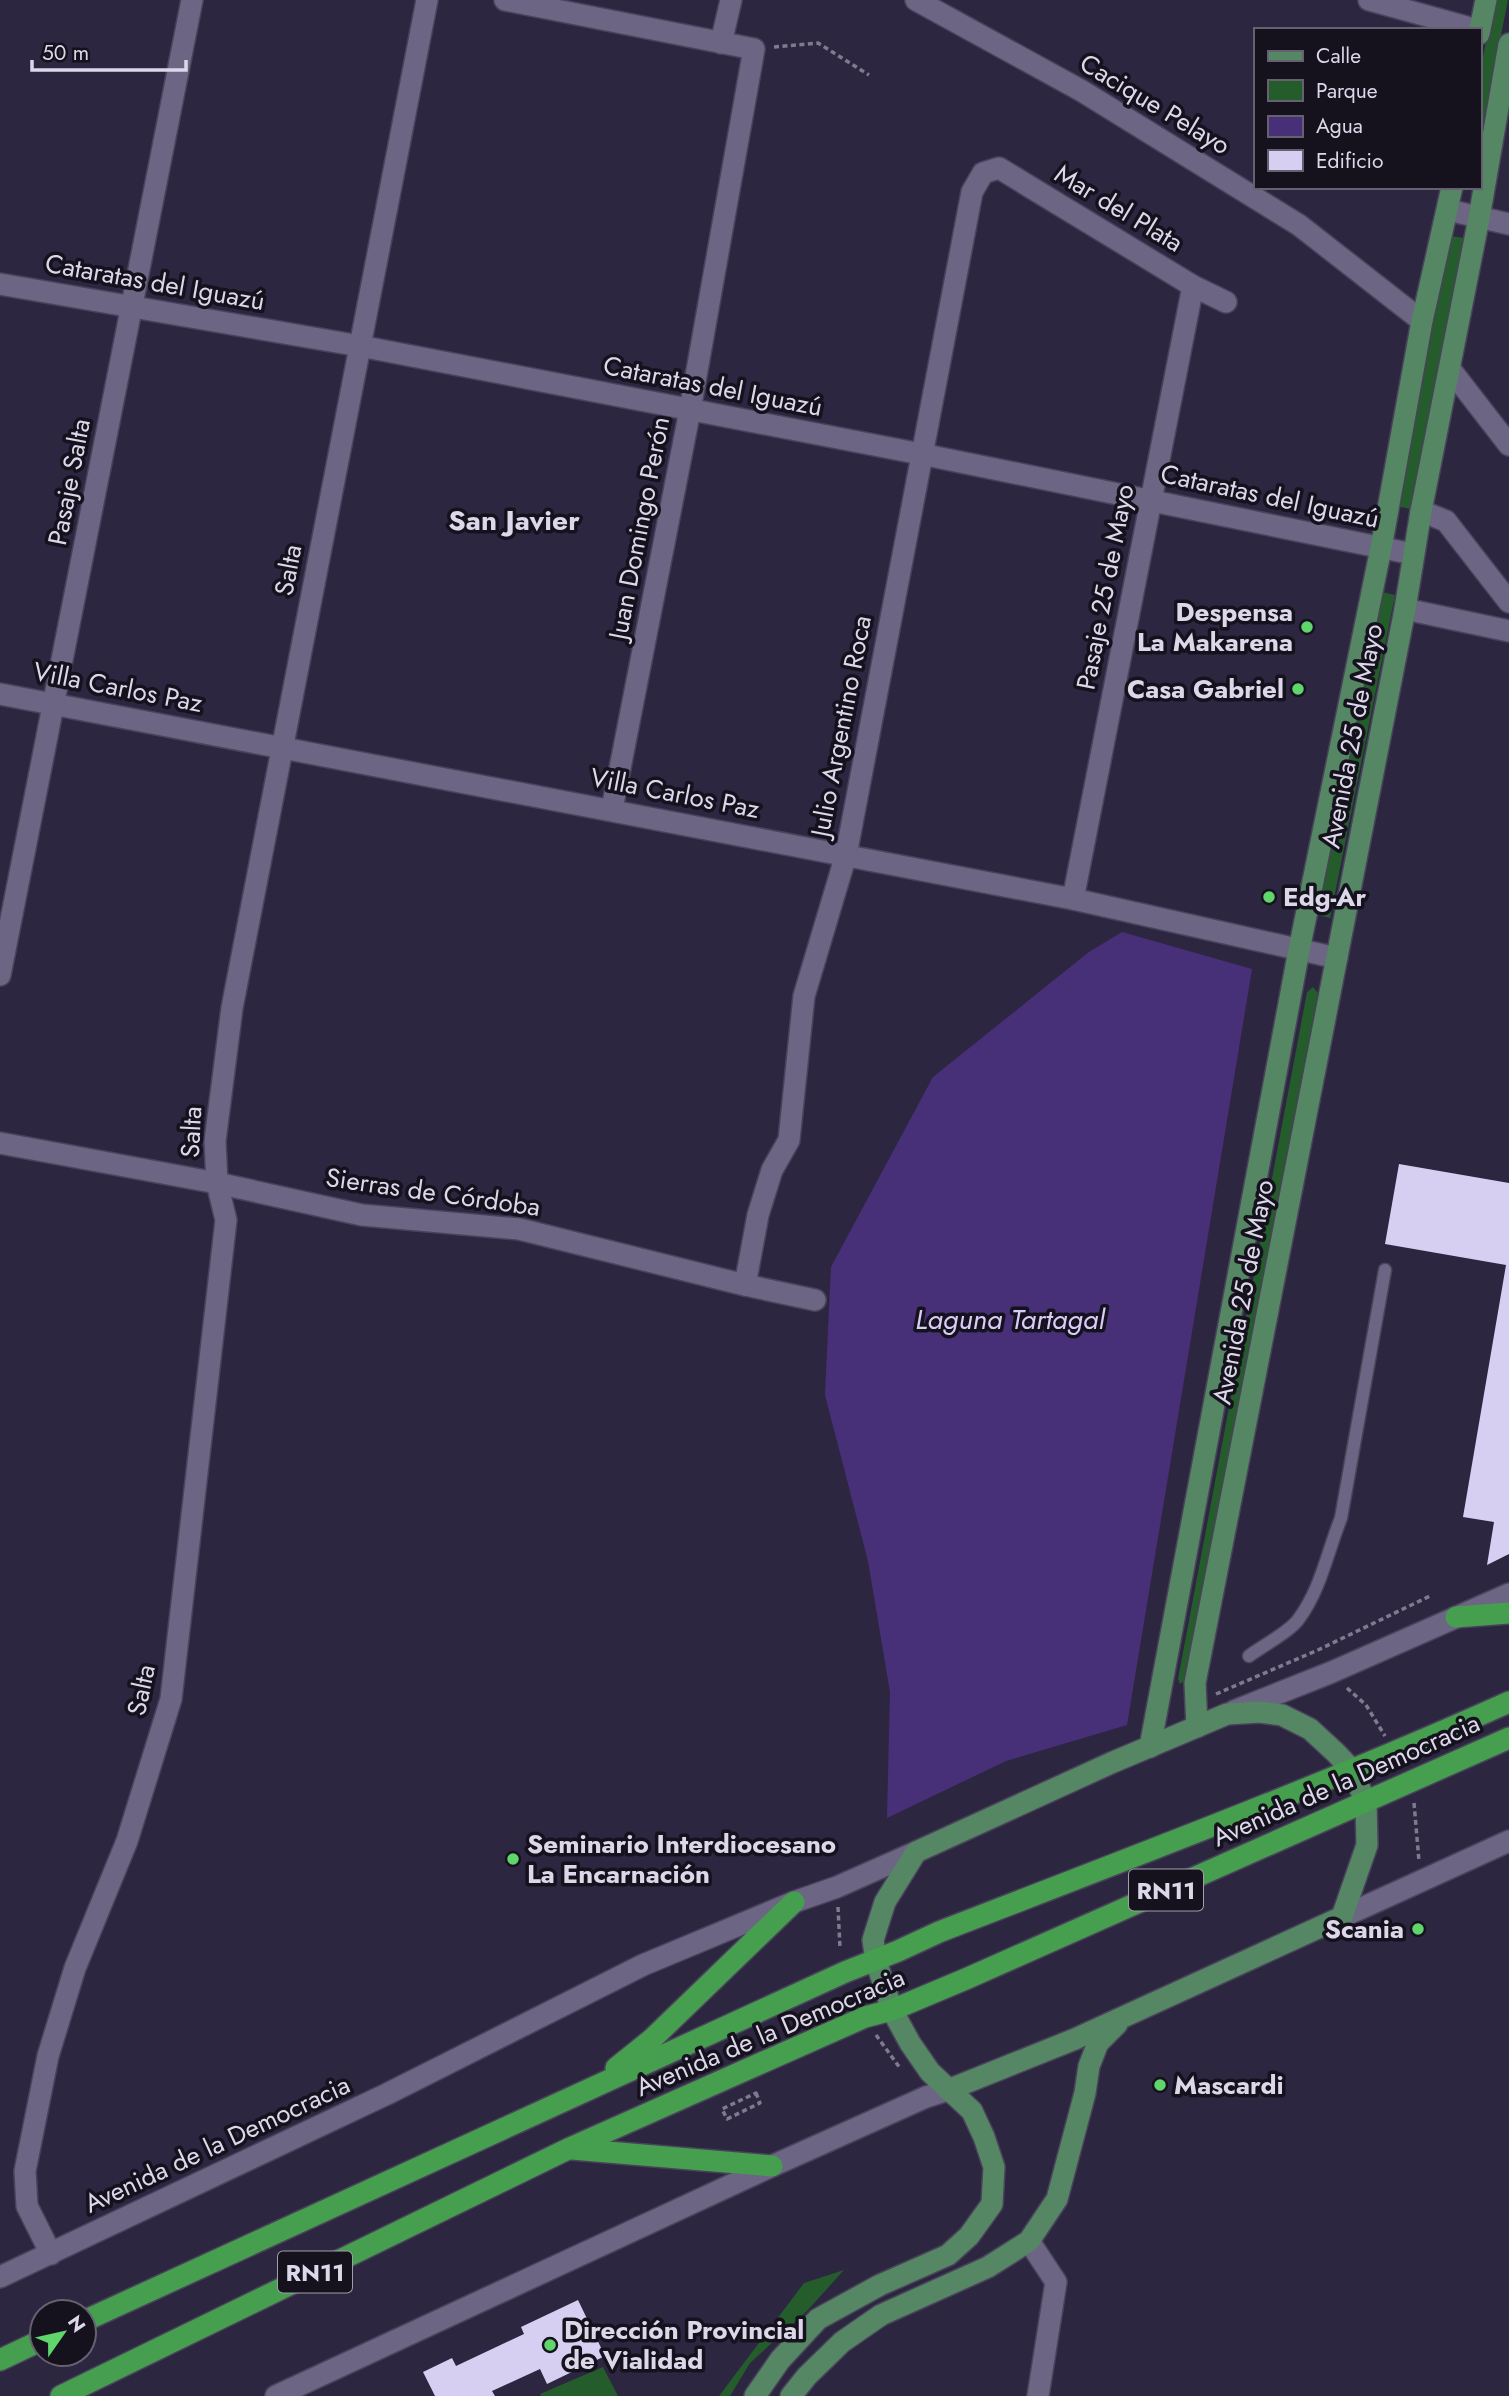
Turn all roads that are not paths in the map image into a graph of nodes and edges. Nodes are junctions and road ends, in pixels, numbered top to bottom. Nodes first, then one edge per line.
1 (192, 0) edge
2 (427, 0) edge
3 (505, 0) edge
4 (731, 0) edge
5 (916, 0) edge
6 (1369, 0) edge
7 (1486, 0) edge
8 (1468, 28) edge
9 (1480, 28) edge
10 (721, 43) junction
11 (1509, 44) edge
12 (983, 173) joint
13 (1452, 189) edge
14 (1448, 210) junction
15 (1479, 218) junction
16 (1509, 224) edge
17 (0, 284) edge
18 (1193, 286) junction
19 (1226, 302) dead end
20 (132, 306) junction
21 (1422, 321) junction
22 (360, 346) junction
23 (1450, 369) junction
24 (690, 410) junction
25 (1509, 445) edge
26 (921, 454) junction
27 (1150, 499) junction
28 (1421, 511) junction
29 (1381, 548) junction
30 (1413, 554) junction
31 (1509, 602) edge
32 (1405, 609) junction
33 (1509, 631) edge
34 (0, 694) edge
35 (53, 704) junction
36 (283, 747) junction
37 (612, 809) junction
38 (846, 855) junction
39 (1073, 899) junction
40 (1299, 950) junction
41 (1337, 958) junction
42 (0, 975) edge
43 (0, 1143) edge
44 (217, 1183) junction
45 (1385, 1270) dead end
46 (745, 1285) junction
47 (815, 1300) dead end
48 (1509, 1594) edge
49 (1509, 1613) edge
50 (1456, 1617) junction
51 (1249, 1656) dead end
52 (1509, 1702) edge
53 (1227, 1714) junction
54 (1197, 1727) junction
55 (1509, 1738) edge
56 (1150, 1747) junction
57 (1351, 1769) junction
58 (1366, 1802) junction
59 (1509, 1841) edge
60 (916, 1852) junction
61 (794, 1902) junction
62 (1342, 1917) junction
63 (876, 1961) junction
64 (892, 2010) junction
65 (1123, 2017) junction
66 (594, 2086) junction
67 (948, 2090) junction
68 (570, 2148) junction
69 (772, 2166) junction
70 (1029, 2241) junction
71 (51, 2254) junction
72 (0, 2277) edge
73 (98, 2315) edge
74 (28, 2347) edge
75 (0, 2360) edge
76 (61, 2396) edge
77 (276, 2396) edge
78 (755, 2396) edge
79 (791, 2396) edge
80 (1038, 2396) edge

1 - 20 street, Pasaje Salta
2 - 22 street, Salta
3 - 10 street
4 - 10 street
5 - 21 street, Cacique Pelayo
6 - 8 street
7 - 9 main road
10 - 24 street, Juan Domingo Perón
11 - 15 main road, Avenida 25 de Mayo
12 - 18 street, Mar del Plata
12 - 26 street, Julio Argentino Roca
13 - 14 main road, Avenida 25 de Mayo
14 - 15 street
14 - 21 main road, Avenida 25 de Mayo
15 - 16 street
15 - 23 main road, Avenida 25 de Mayo
17 - 20 street, Cataratas del Iguazú
18 - 19 street, Mar del Plata
18 - 27 street, Pasaje 25 de Mayo
20 - 22 street, Cataratas del Iguazú
20 - 35 street, Pasaje Salta
21 - 29 main road, Avenida 25 de Mayo
22 - 24 street, Cataratas del Iguazú
22 - 36 street, Salta
23 - 25 street
23 - 28 main road, Avenida 25 de Mayo
24 - 26 street, Cataratas del Iguazú
24 - 37 street, Juan Domingo Perón
26 - 27 street, Cataratas del Iguazú
26 - 38 street, Julio Argentino Roca
27 - 29 street, Cataratas del Iguazú
27 - 39 street, Pasaje 25 de Mayo
28 - 30 main road, Avenida 25 de Mayo
28 - 31 street
29 - 30 street, Cataratas del Iguazú
29 - 40 main road, Avenida 25 de Mayo
30 - 32 main road, Avenida 25 de Mayo
32 - 33 street
32 - 41 main road, Avenida 25 de Mayo
34 - 35 street, Villa Carlos Paz
35 - 36 street, Villa Carlos Paz
35 - 42 street, Pasaje Salta
36 - 37 street, Villa Carlos Paz
36 - 44 street, Salta
37 - 38 street, Villa Carlos Paz
38 - 39 street, Villa Carlos Paz
38 - 46 street, Julio Argentino Roca
39 - 40 street, Villa Carlos Paz
40 - 41 street, Villa Carlos Paz
40 - 56 main road, Avenida 25 de Mayo
41 - 54 main road, Avenida 25 de Mayo
43 - 44 street, Sierras de Córdoba
44 - 46 street, Sierras de Córdoba
44 - 71 street, Salta
45 - 51 lane
46 - 47 street, Sierras de Córdoba
48 - 50 street
49 - 50 highway
50 - 53 street
52 - 57 highway, Avenida de la Democracia / RN11
53 - 54 main road
53 - 57 main road
54 - 56 main road
55 - 58 highway, Avenida de la Democracia / RN11
56 - 60 main road
57 - 58 main road
57 - 63 highway, Avenida de la Democracia / RN11
58 - 62 main road
58 - 64 highway, Avenida de la Democracia / RN11
59 - 62 street
60 - 61 street, Avenida de la Democracia
60 - 63 main road
61 - 66 highway
61 - 71 street, Avenida de la Democracia
62 - 65 main road
63 - 64 main road
63 - 66 highway, Avenida de la Democracia / RN11
64 - 67 main road
64 - 68 highway, Avenida de la Democracia / RN11
65 - 67 main road
65 - 70 main road
66 - 73 highway, Avenida de la Democracia / RN11
67 - 69 street
67 - 78 main road
68 - 69 highway
68 - 76 highway, Avenida de la Democracia / RN11
69 - 77 street
70 - 79 main road
70 - 80 street
71 - 72 street, Avenida de la Democracia
74 - 75 highway

